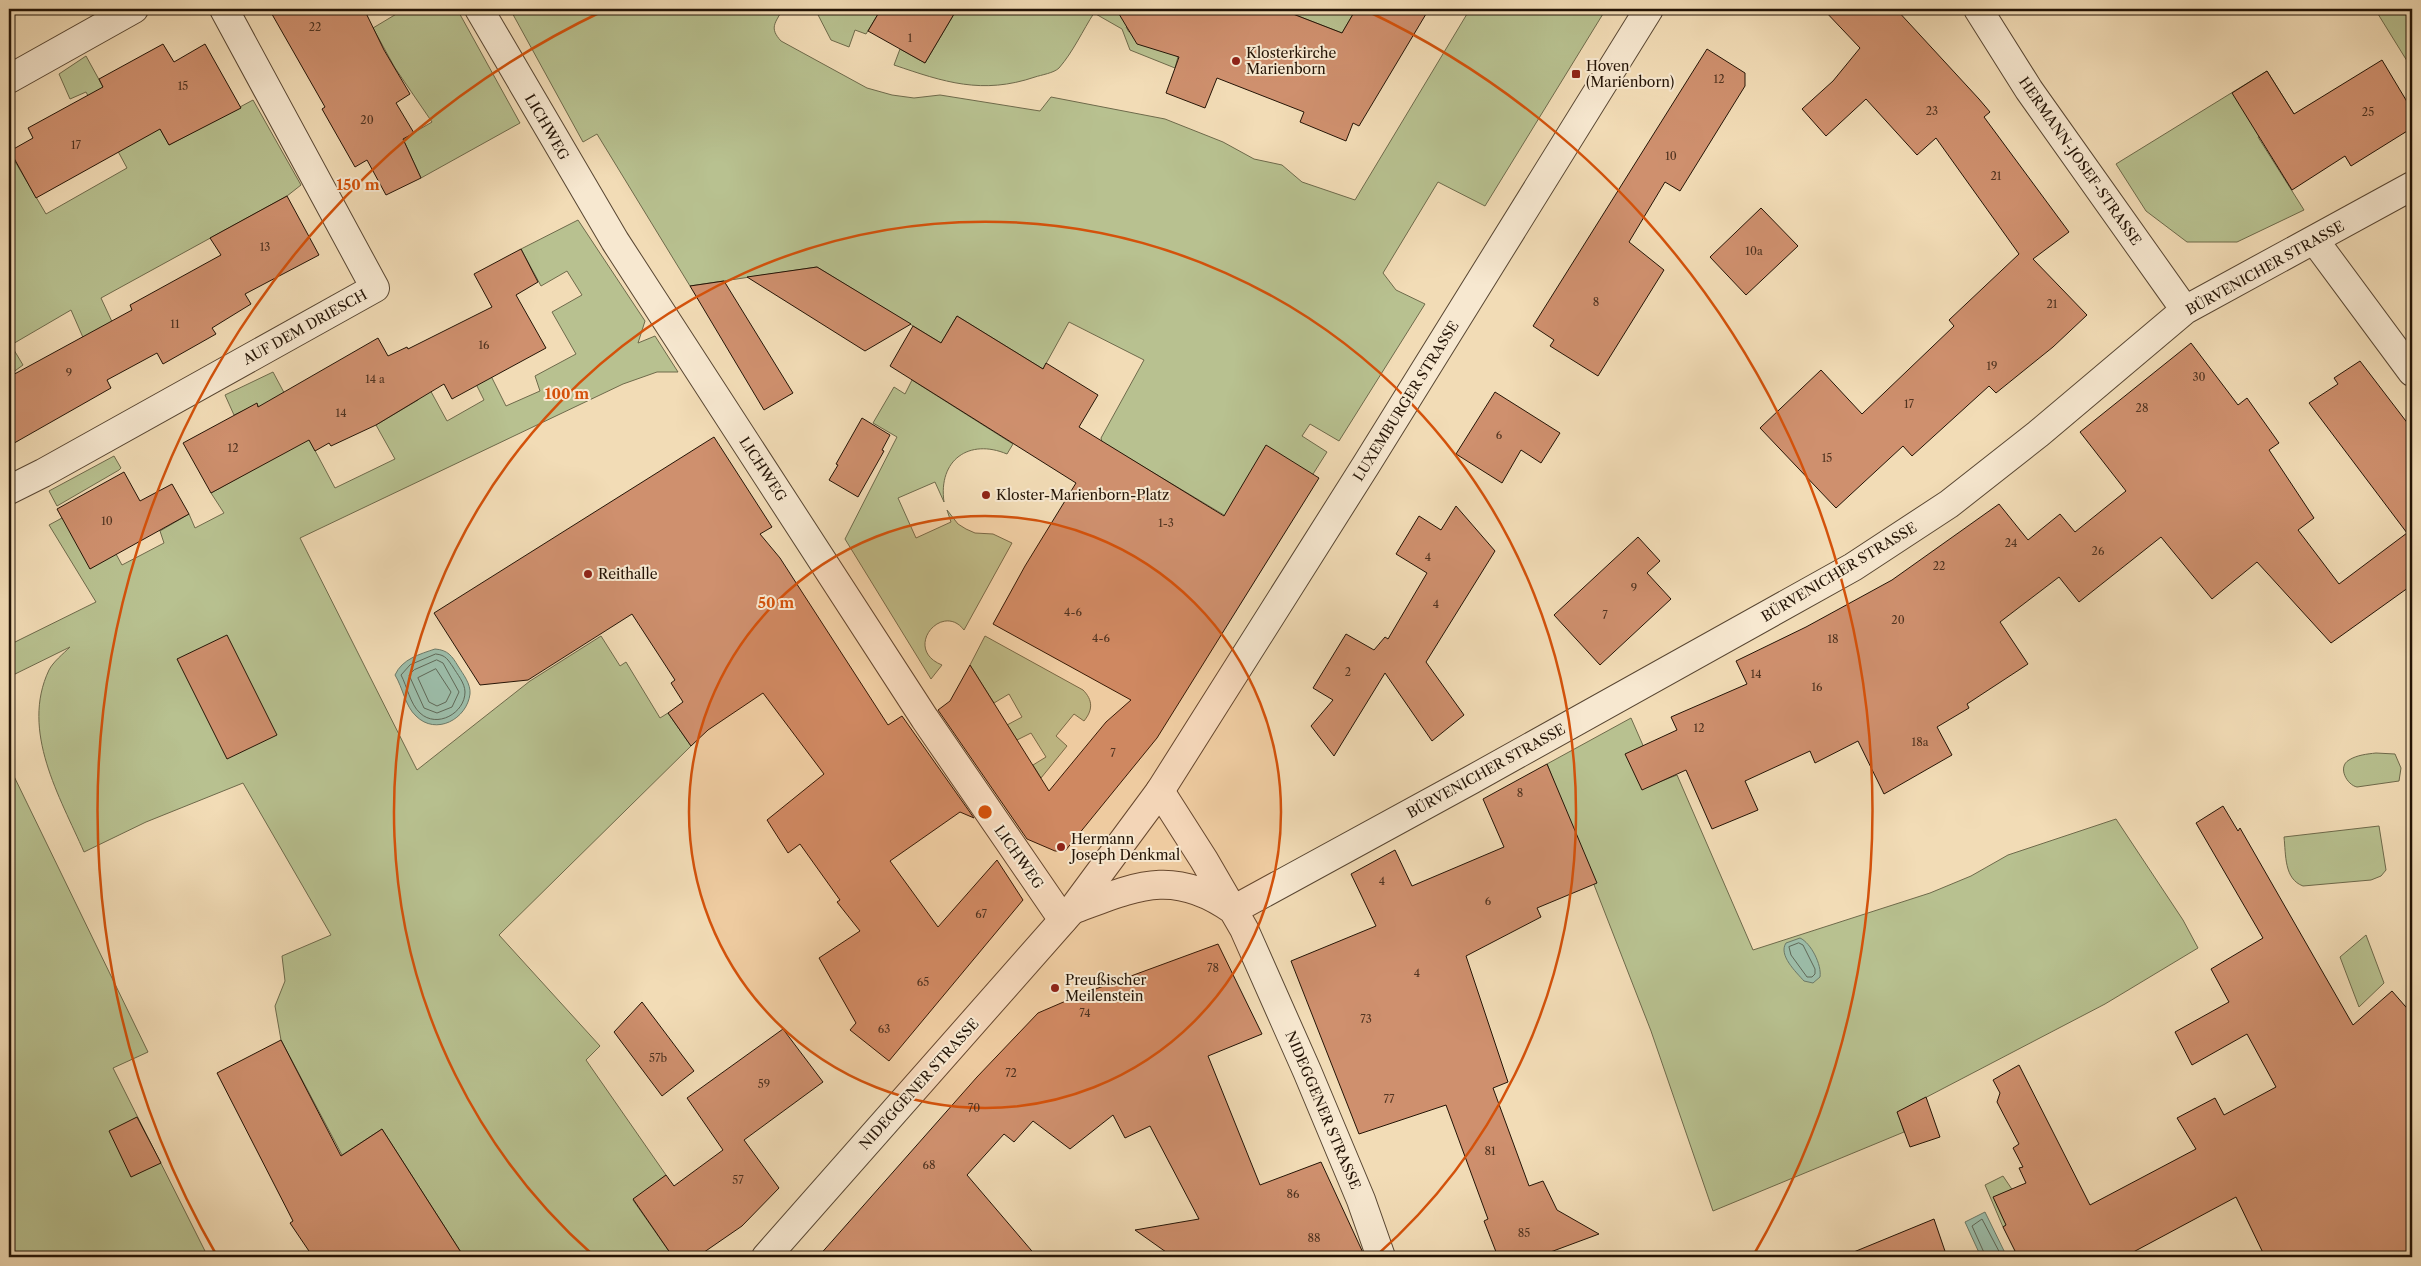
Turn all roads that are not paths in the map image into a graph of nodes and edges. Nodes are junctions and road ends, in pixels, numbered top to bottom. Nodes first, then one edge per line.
1 (134, 9) edge
2 (224, 9) edge
3 (479, 9) edge
4 (1649, 9) edge
5 (1978, 9) edge
6 (9, 79) edge
7 (2412, 186) edge
8 (2315, 241) junction
9 (2185, 310) junction
10 (2412, 372) edge
11 (9, 490) edge
12 (1160, 791) junction
13 (1233, 910) junction
14 (1067, 915) junction
15 (766, 1257) edge
16 (1382, 1257) edge

1 - 6 street
2 - 11 street, AUF DEM DRIESCH
3 - 14 street, LICHWEG
4 - 12 street, LUXEMBURGER STRASSE
5 - 9 street, HERMANN-JOSEF-STRASSE
7 - 8 street, BÜRVENICHER STRASSE
8 - 9 street, BÜRVENICHER STRASSE
8 - 10 street
9 - 13 street, BÜRVENICHER STRASSE
12 - 13 street, NIDEGGENER STRASSE
12 - 14 street, NIDEGGENER STRASSE
13 - 14 street
13 - 16 street, NIDEGGENER STRASSE
14 - 15 street, NIDEGGENER STRASSE

